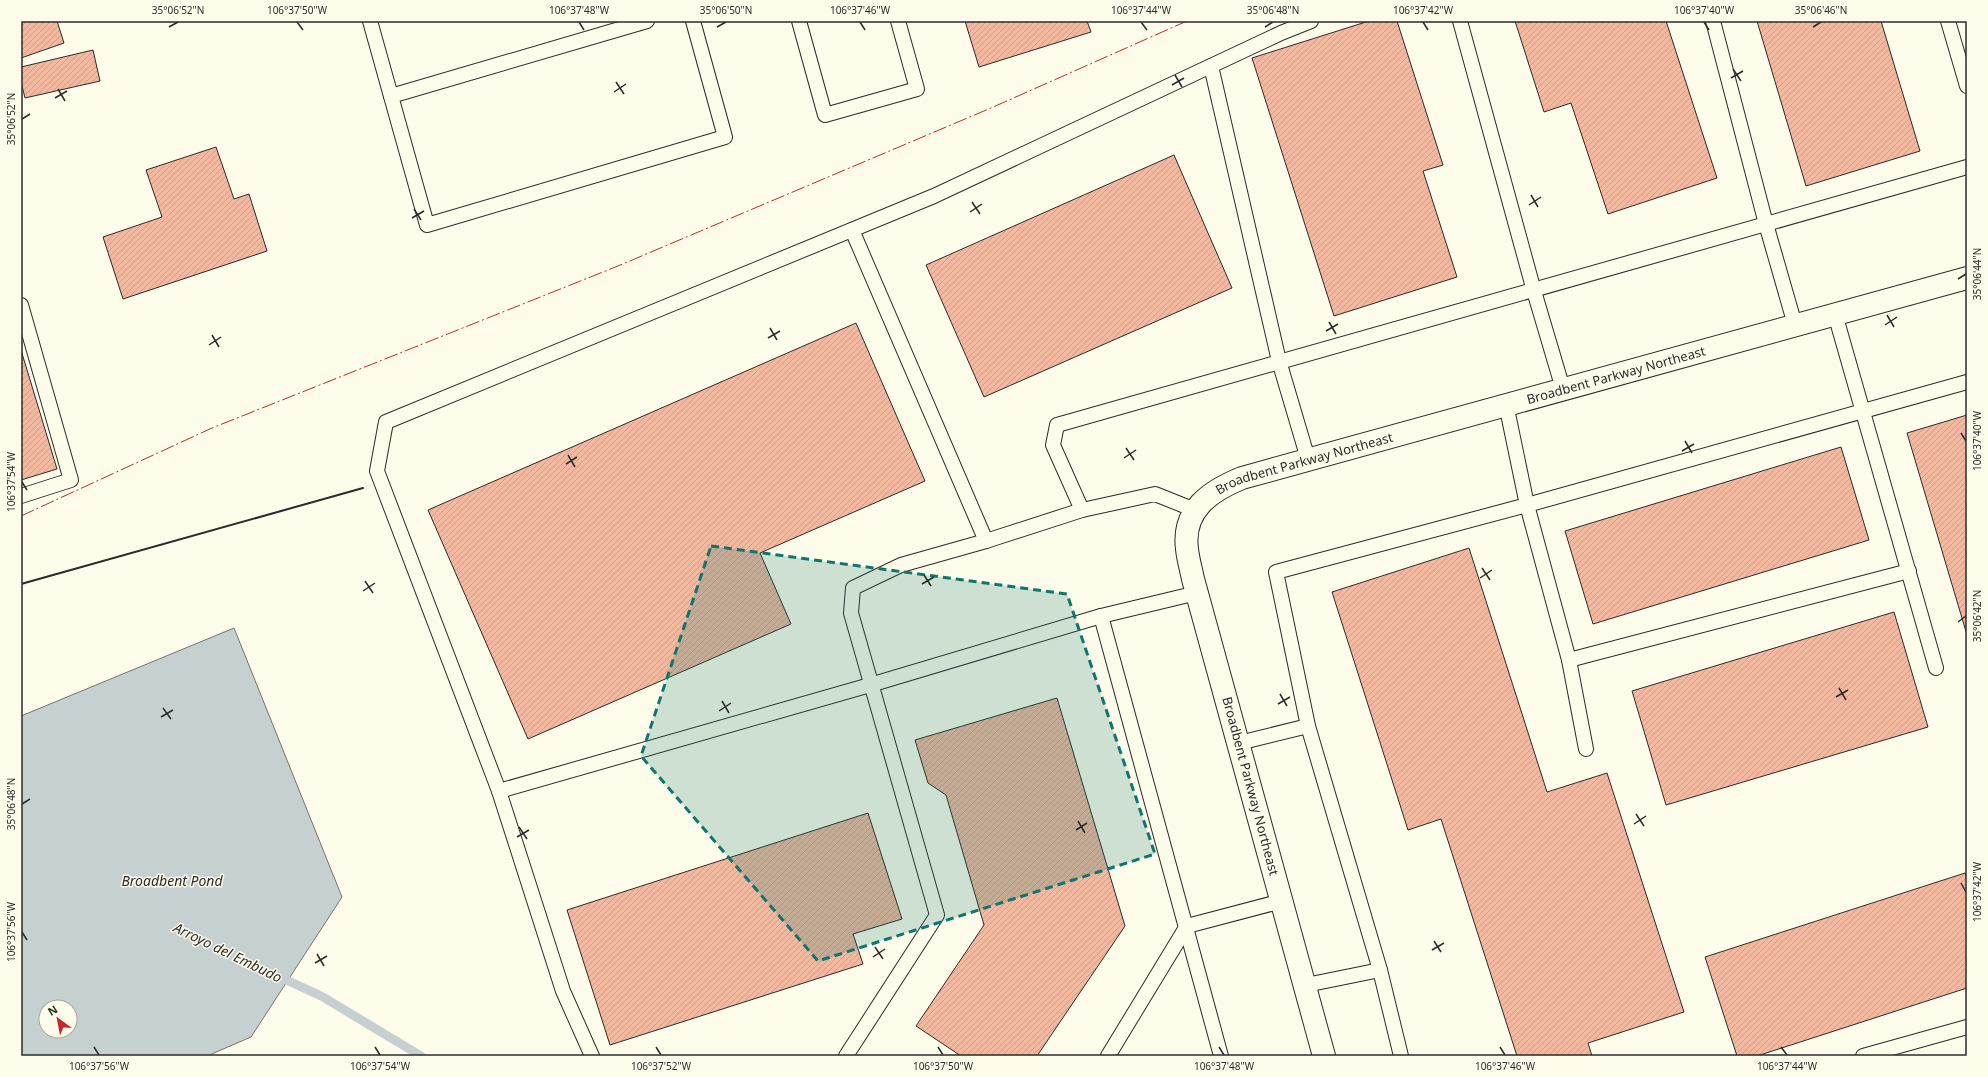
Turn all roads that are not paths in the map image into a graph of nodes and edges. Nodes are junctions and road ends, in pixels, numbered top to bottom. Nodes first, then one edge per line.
1 (370, 21) edge
2 (647, 21) edge
3 (693, 21) edge
4 (799, 21) edge
5 (898, 21) edge
6 (1311, 21) edge
7 (1460, 21) edge
8 (1714, 21) edge
9 (1948, 21) edge
10 (1211, 66) junction
11 (1967, 86) edge
12 (391, 96) junction
13 (1967, 167) edge
14 (1766, 224) junction
15 (852, 230) junction
16 (1967, 278) edge
17 (1534, 291) junction
18 (21, 305) edge
19 (1836, 314) junction
20 (1795, 325) junction
21 (1279, 361) junction
22 (1967, 382) edge
23 (1563, 389) junction
24 (1506, 404) junction
25 (1864, 411) junction
26 (1308, 459) junction
27 (21, 496) edge
28 (1527, 505) junction
29 (1082, 510) junction
30 (1195, 510) junction
31 (986, 541) junction
32 (1909, 571) junction
33 (1197, 593) junction
34 (1101, 616) junction
35 (1569, 660) junction
36 (1936, 668) dead end
37 (870, 685) junction
38 (1308, 726) junction
39 (1239, 742) junction
40 (1586, 749) dead end
41 (499, 791) junction
42 (1282, 901) junction
43 (1187, 926) junction
44 (1380, 970) junction
45 (1306, 985) junction
46 (1967, 1027) edge
47 (592, 1056) edge
48 (846, 1056) edge
49 (1108, 1056) edge
50 (1222, 1056) edge
51 (1324, 1056) edge
52 (1401, 1056) edge
53 (1863, 1056) edge

1 - 12 lane
2 - 12 lane
3 - 12 lane
4 - 5 lane
6 - 10 lane
7 - 17 lane
8 - 14 lane
9 - 11 lane
10 - 15 lane
10 - 21 lane
13 - 14 lane
14 - 17 lane
14 - 20 lane
15 - 31 lane
15 - 41 lane
16 - 19 street, Broadbent Parkway Northeast
17 - 21 lane
17 - 23 lane
18 - 27 lane
19 - 20 street, Broadbent Parkway Northeast
19 - 25 lane
20 - 23 street, Broadbent Parkway Northeast
21 - 26 lane
21 - 29 lane
22 - 25 lane
23 - 24 street, Broadbent Parkway Northeast
24 - 26 street, Broadbent Parkway Northeast
24 - 28 lane
25 - 28 lane
25 - 32 lane
26 - 30 street, Broadbent Parkway Northeast
28 - 35 lane
28 - 38 lane
29 - 30 lane
29 - 31 lane
30 - 33 street, Broadbent Parkway Northeast
31 - 37 lane
32 - 35 lane
32 - 36 lane
33 - 34 lane
33 - 39 street, Broadbent Parkway Northeast
34 - 37 lane
34 - 43 lane
35 - 40 lane
37 - 41 lane
37 - 48 lane
38 - 39 lane
38 - 44 lane
39 - 42 street, Broadbent Parkway Northeast
41 - 47 lane
42 - 43 lane
42 - 45 street, Broadbent Parkway Northeast
43 - 49 lane
43 - 50 lane
44 - 45 lane
44 - 52 lane
45 - 51 street, Broadbent Parkway Northeast
46 - 53 lane

